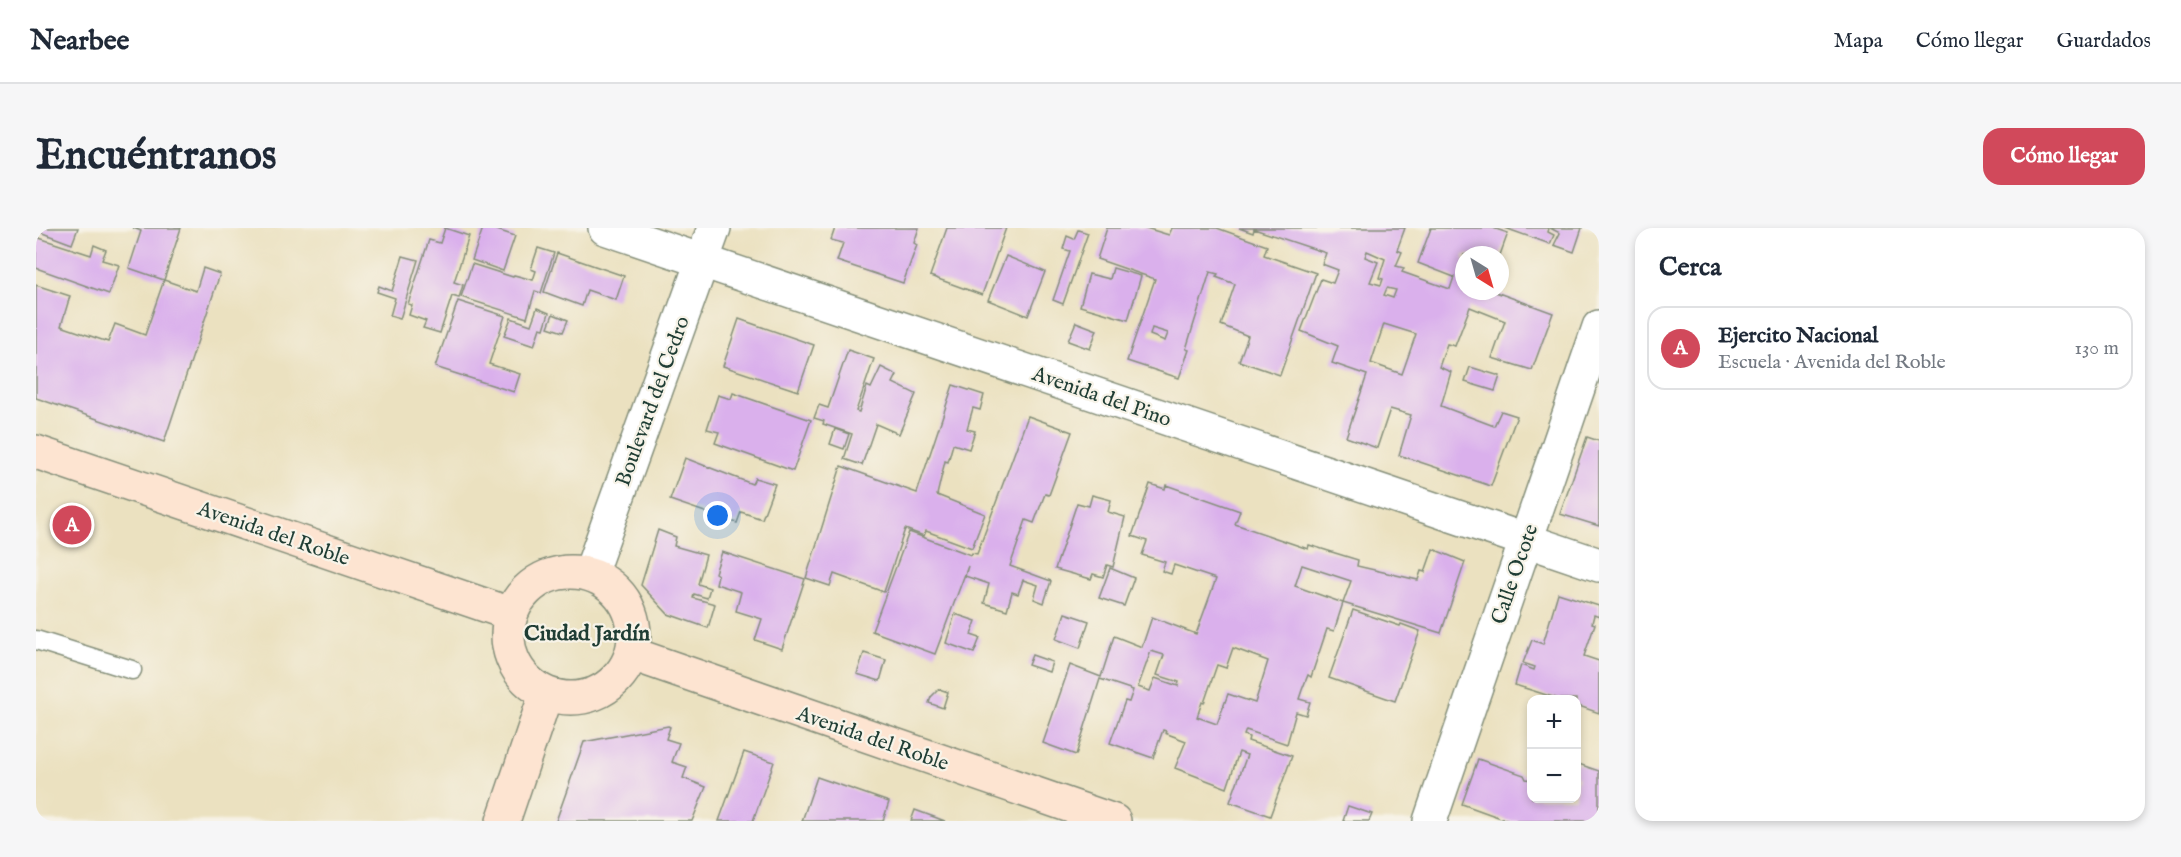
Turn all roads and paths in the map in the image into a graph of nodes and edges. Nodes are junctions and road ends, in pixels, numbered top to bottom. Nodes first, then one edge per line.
1 (605, 228) edge
2 (714, 228) edge
3 (702, 261) junction
4 (1599, 327) edge
5 (37, 456) edge
6 (1525, 540) junction
7 (1599, 565) edge
8 (590, 574) junction
9 (511, 614) junction
10 (36, 639) edge
11 (632, 654) junction
12 (132, 670) dead end
13 (546, 694) junction
14 (503, 821) edge
15 (1113, 821) edge
16 (1430, 821) edge

1 - 3 street, Avenida del Pino
2 - 3 street, Boulevard del Cedro
3 - 6 street, Avenida del Pino
3 - 8 street, Boulevard del Cedro
4 - 6 street, Calle Ocote
5 - 9 street, Avenida del Roble
6 - 7 street, Avenida del Pino
6 - 16 street, Calle Ocote
8 - 9 street
8 - 11 street
9 - 13 street
10 - 12 lane
11 - 13 street
11 - 15 street, Avenida del Roble
13 - 14 street

